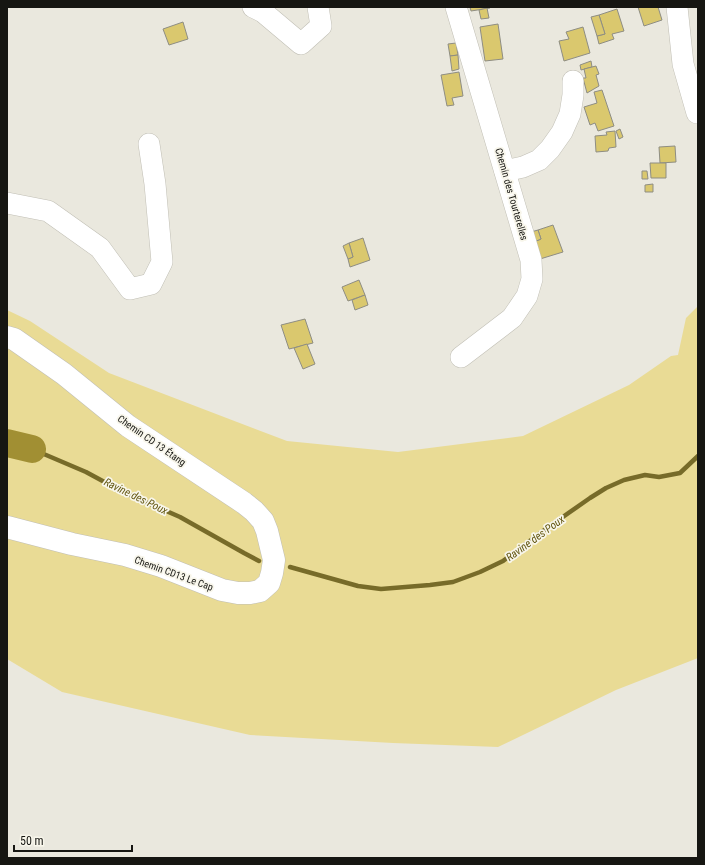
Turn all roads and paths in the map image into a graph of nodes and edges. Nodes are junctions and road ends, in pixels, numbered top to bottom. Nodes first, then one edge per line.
1 (253, 7) edge
2 (318, 7) edge
3 (456, 7) edge
4 (677, 7) edge
5 (574, 81) dead end
6 (697, 113) dead end
7 (149, 144) dead end
8 (505, 171) junction
9 (7, 203) edge
10 (7, 337) edge
11 (461, 357) dead end
12 (7, 527) edge
13 (274, 560) joint

1 - 2 street
3 - 8 street, Chemin des Tourterelles
4 - 6 street
5 - 8 street
7 - 9 street
8 - 11 street, Chemin des Tourterelles
10 - 13 main road, Chemin CD 13 Étang
12 - 13 main road, Chemin CD13 Le Cap

